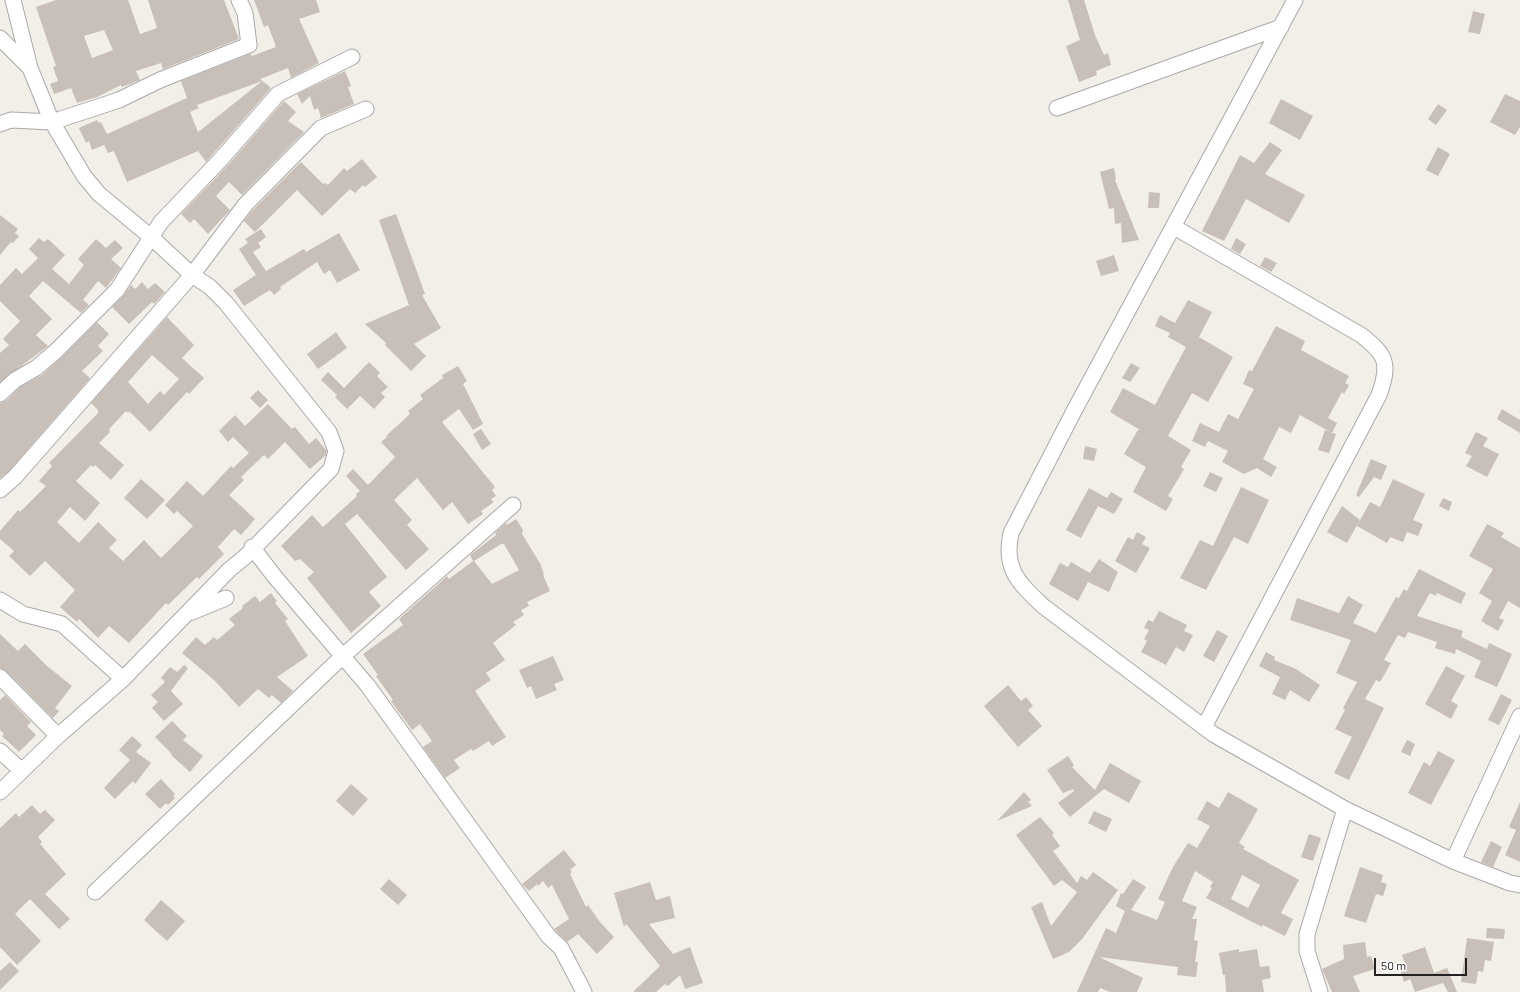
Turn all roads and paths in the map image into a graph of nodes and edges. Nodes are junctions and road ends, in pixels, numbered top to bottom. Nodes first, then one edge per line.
1 (13, 0) edge
2 (239, 0) edge
3 (1295, 0) edge
4 (1281, 27) junction
5 (0, 38) edge
6 (352, 58) dead end
7 (30, 68) junction
8 (1057, 108) dead end
9 (366, 109) dead end
10 (52, 122) junction
11 (0, 124) edge
12 (1174, 226) junction
13 (151, 237) junction
14 (192, 275) junction
15 (0, 394) edge
16 (0, 490) edge
17 (513, 505) dead end
18 (252, 547) junction
19 (226, 598) dead end
20 (0, 600) edge
21 (186, 615) junction
22 (342, 656) junction
23 (0, 677) edge
24 (123, 679) junction
25 (1520, 716) edge
26 (1204, 727) junction
27 (58, 736) junction
28 (0, 751) edge
29 (22, 771) junction
30 (0, 792) edge
31 (1345, 809) junction
32 (1453, 861) junction
33 (1520, 885) edge
34 (95, 892) dead end
35 (584, 992) edge
36 (1320, 992) edge

1 - 7 street
2 - 10 street
3 - 4 street
4 - 8 street
4 - 12 street
5 - 7 street
6 - 13 street
7 - 10 street
9 - 14 street
10 - 11 street
10 - 13 street
12 - 26 street
12 - 26 street
13 - 14 street
13 - 15 street
14 - 16 street
14 - 18 street
17 - 22 street
18 - 21 street
18 - 22 street
19 - 21 street
20 - 24 street
21 - 24 street
22 - 34 street
22 - 35 street
23 - 27 street
24 - 27 street
25 - 32 street
26 - 31 street
27 - 29 street
28 - 29 street
29 - 30 street
31 - 32 street
31 - 36 street
32 - 33 street

